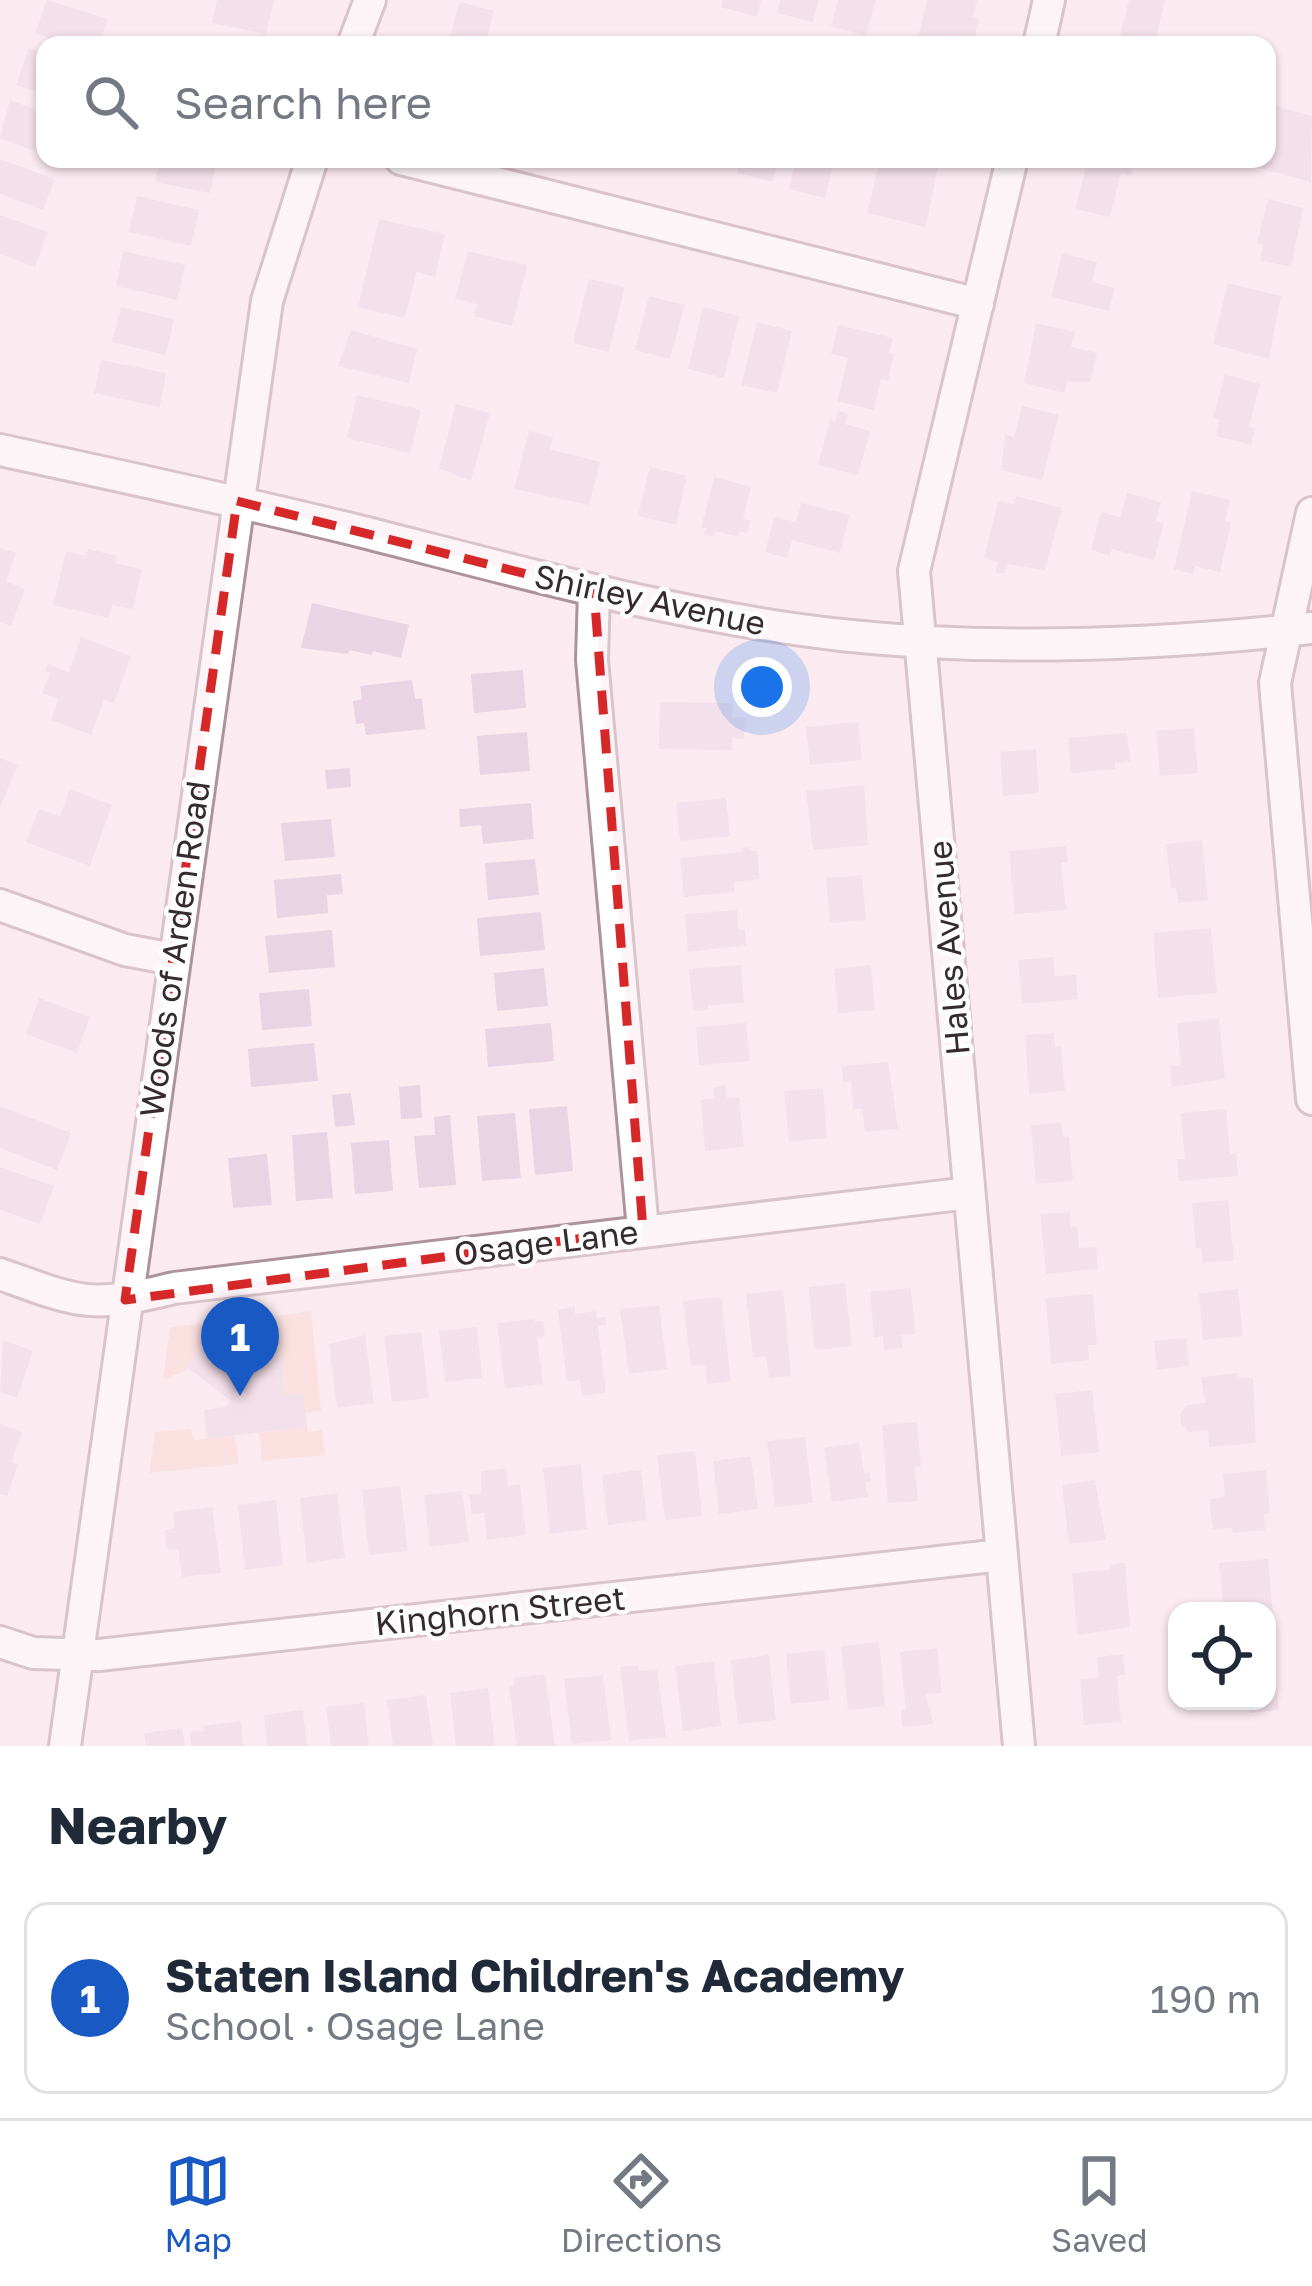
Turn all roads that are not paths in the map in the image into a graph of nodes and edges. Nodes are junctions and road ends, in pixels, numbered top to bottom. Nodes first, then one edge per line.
1 (370, 0) edge
2 (1049, 0) edge
3 (356, 36) edge
4 (1041, 36) edge
5 (309, 168) edge
6 (437, 168) edge
7 (1010, 168) edge
8 (978, 304) junction
9 (0, 450) edge
10 (237, 501) junction
11 (1312, 513) edge
12 (594, 591) junction
13 (1298, 630) edge
14 (921, 641) junction
15 (0, 905) edge
16 (173, 959) junction
17 (1312, 1099) edge
18 (969, 1193) junction
19 (643, 1230) junction
20 (0, 1274) edge
21 (125, 1300) junction
22 (1002, 1555) junction
23 (0, 1642) edge
24 (77, 1656) junction
25 (65, 1746) edge
26 (1019, 1746) edge

1 - 3 street
2 - 4 street
5 - 10 street, Woods of Arden Road
6 - 8 street
7 - 8 street, Hales Avenue
8 - 14 street, Hales Avenue
9 - 10 street, Shirley Avenue
10 - 12 street, Shirley Avenue
10 - 16 street, Woods of Arden Road
11 - 13 street
12 - 14 street, Shirley Avenue
12 - 19 street
13 - 14 street, Shirley Avenue
13 - 17 street
14 - 18 street, Hales Avenue
15 - 16 street
16 - 21 street, Woods of Arden Road
18 - 19 street, Osage Lane
18 - 22 street, Hales Avenue
19 - 21 street, Osage Lane
20 - 21 street, Osage Lane
21 - 24 street, Woods of Arden Road
22 - 24 street, Kinghorn Street
22 - 26 street, Hales Avenue
23 - 24 street, Kinghorn Street
24 - 25 street, Woods of Arden Road

